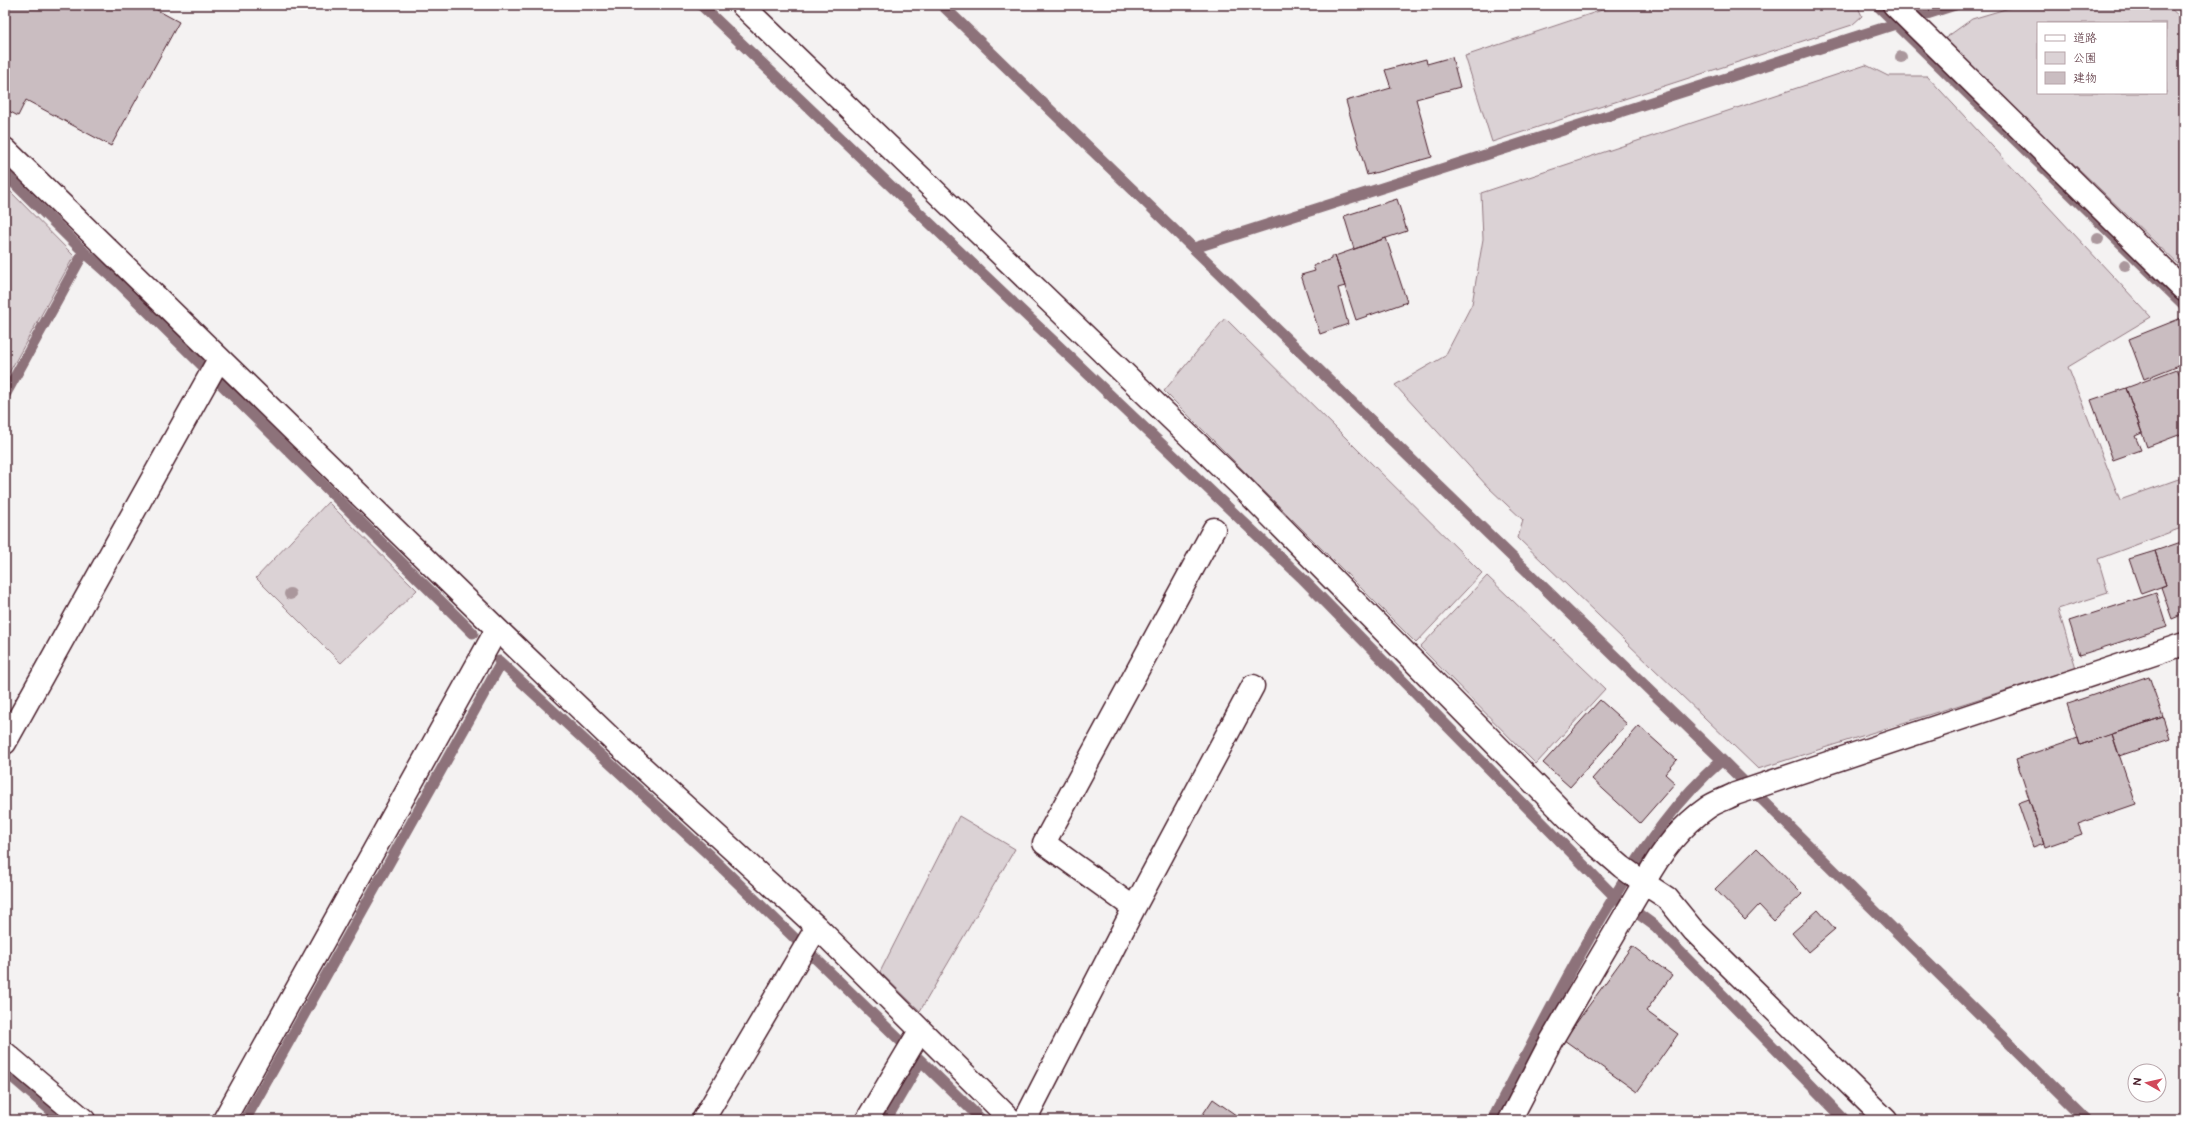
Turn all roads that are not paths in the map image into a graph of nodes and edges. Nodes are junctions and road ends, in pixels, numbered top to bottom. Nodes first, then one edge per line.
1 (742, 5) edge
2 (1905, 15) edge
3 (5, 149) edge
4 (2184, 290) edge
5 (214, 369) junction
6 (1214, 529) dead end
7 (497, 629) junction
8 (2184, 644) edge
9 (1253, 686) dead end
10 (5, 743) edge
11 (1634, 880) junction
12 (1134, 908) junction
13 (815, 931) junction
14 (917, 1035) junction
15 (5, 1052) edge
16 (84, 1120) edge
17 (224, 1120) edge
18 (703, 1120) edge
19 (867, 1120) edge
20 (1011, 1120) edge
21 (1025, 1120) edge
22 (1510, 1120) edge
23 (1886, 1120) edge

1 - 11 street
2 - 4 street
3 - 5 street
5 - 7 street
5 - 10 street
6 - 12 street
7 - 13 street
7 - 17 street
8 - 11 street
9 - 12 street
11 - 22 street
11 - 23 street
12 - 21 street
13 - 14 street
13 - 18 street
14 - 19 street
14 - 20 street
15 - 16 street

